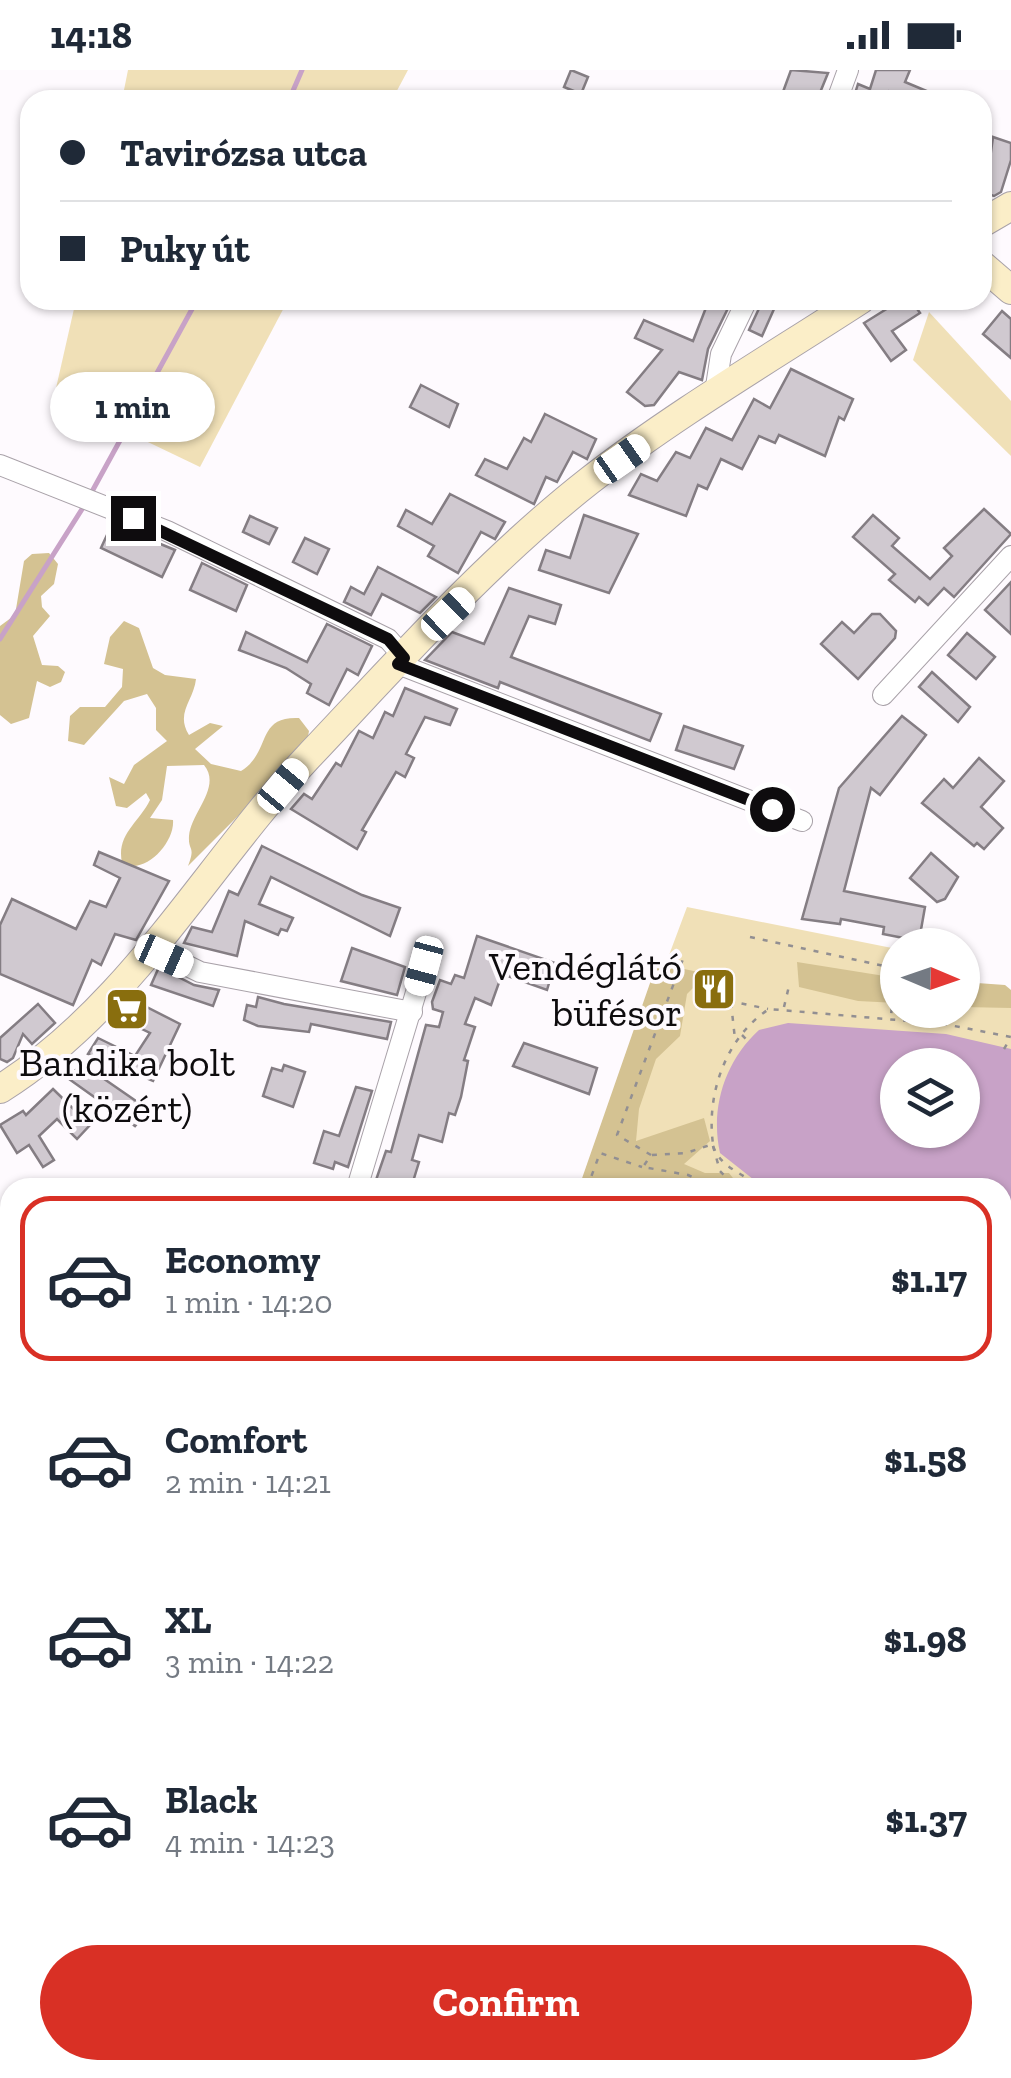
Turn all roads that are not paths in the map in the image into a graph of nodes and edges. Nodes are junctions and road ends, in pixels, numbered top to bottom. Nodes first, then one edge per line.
1 (992, 274) edge
2 (1011, 290) edge
3 (742, 310) edge
4 (845, 310) edge
5 (716, 394) junction
6 (0, 465) edge
7 (1011, 556) edge
8 (401, 661) junction
9 (883, 694) dead end
10 (802, 821) dead end
11 (153, 949) junction
12 (424, 966) dead end
13 (412, 1012) junction
14 (0, 1089) edge
15 (361, 1178) edge

1 - 2 main road
3 - 5 street
4 - 5 main road
5 - 8 main road
6 - 8 street
7 - 9 street
8 - 10 street
8 - 11 main road
11 - 13 street
11 - 14 main road
12 - 13 street
13 - 15 street

